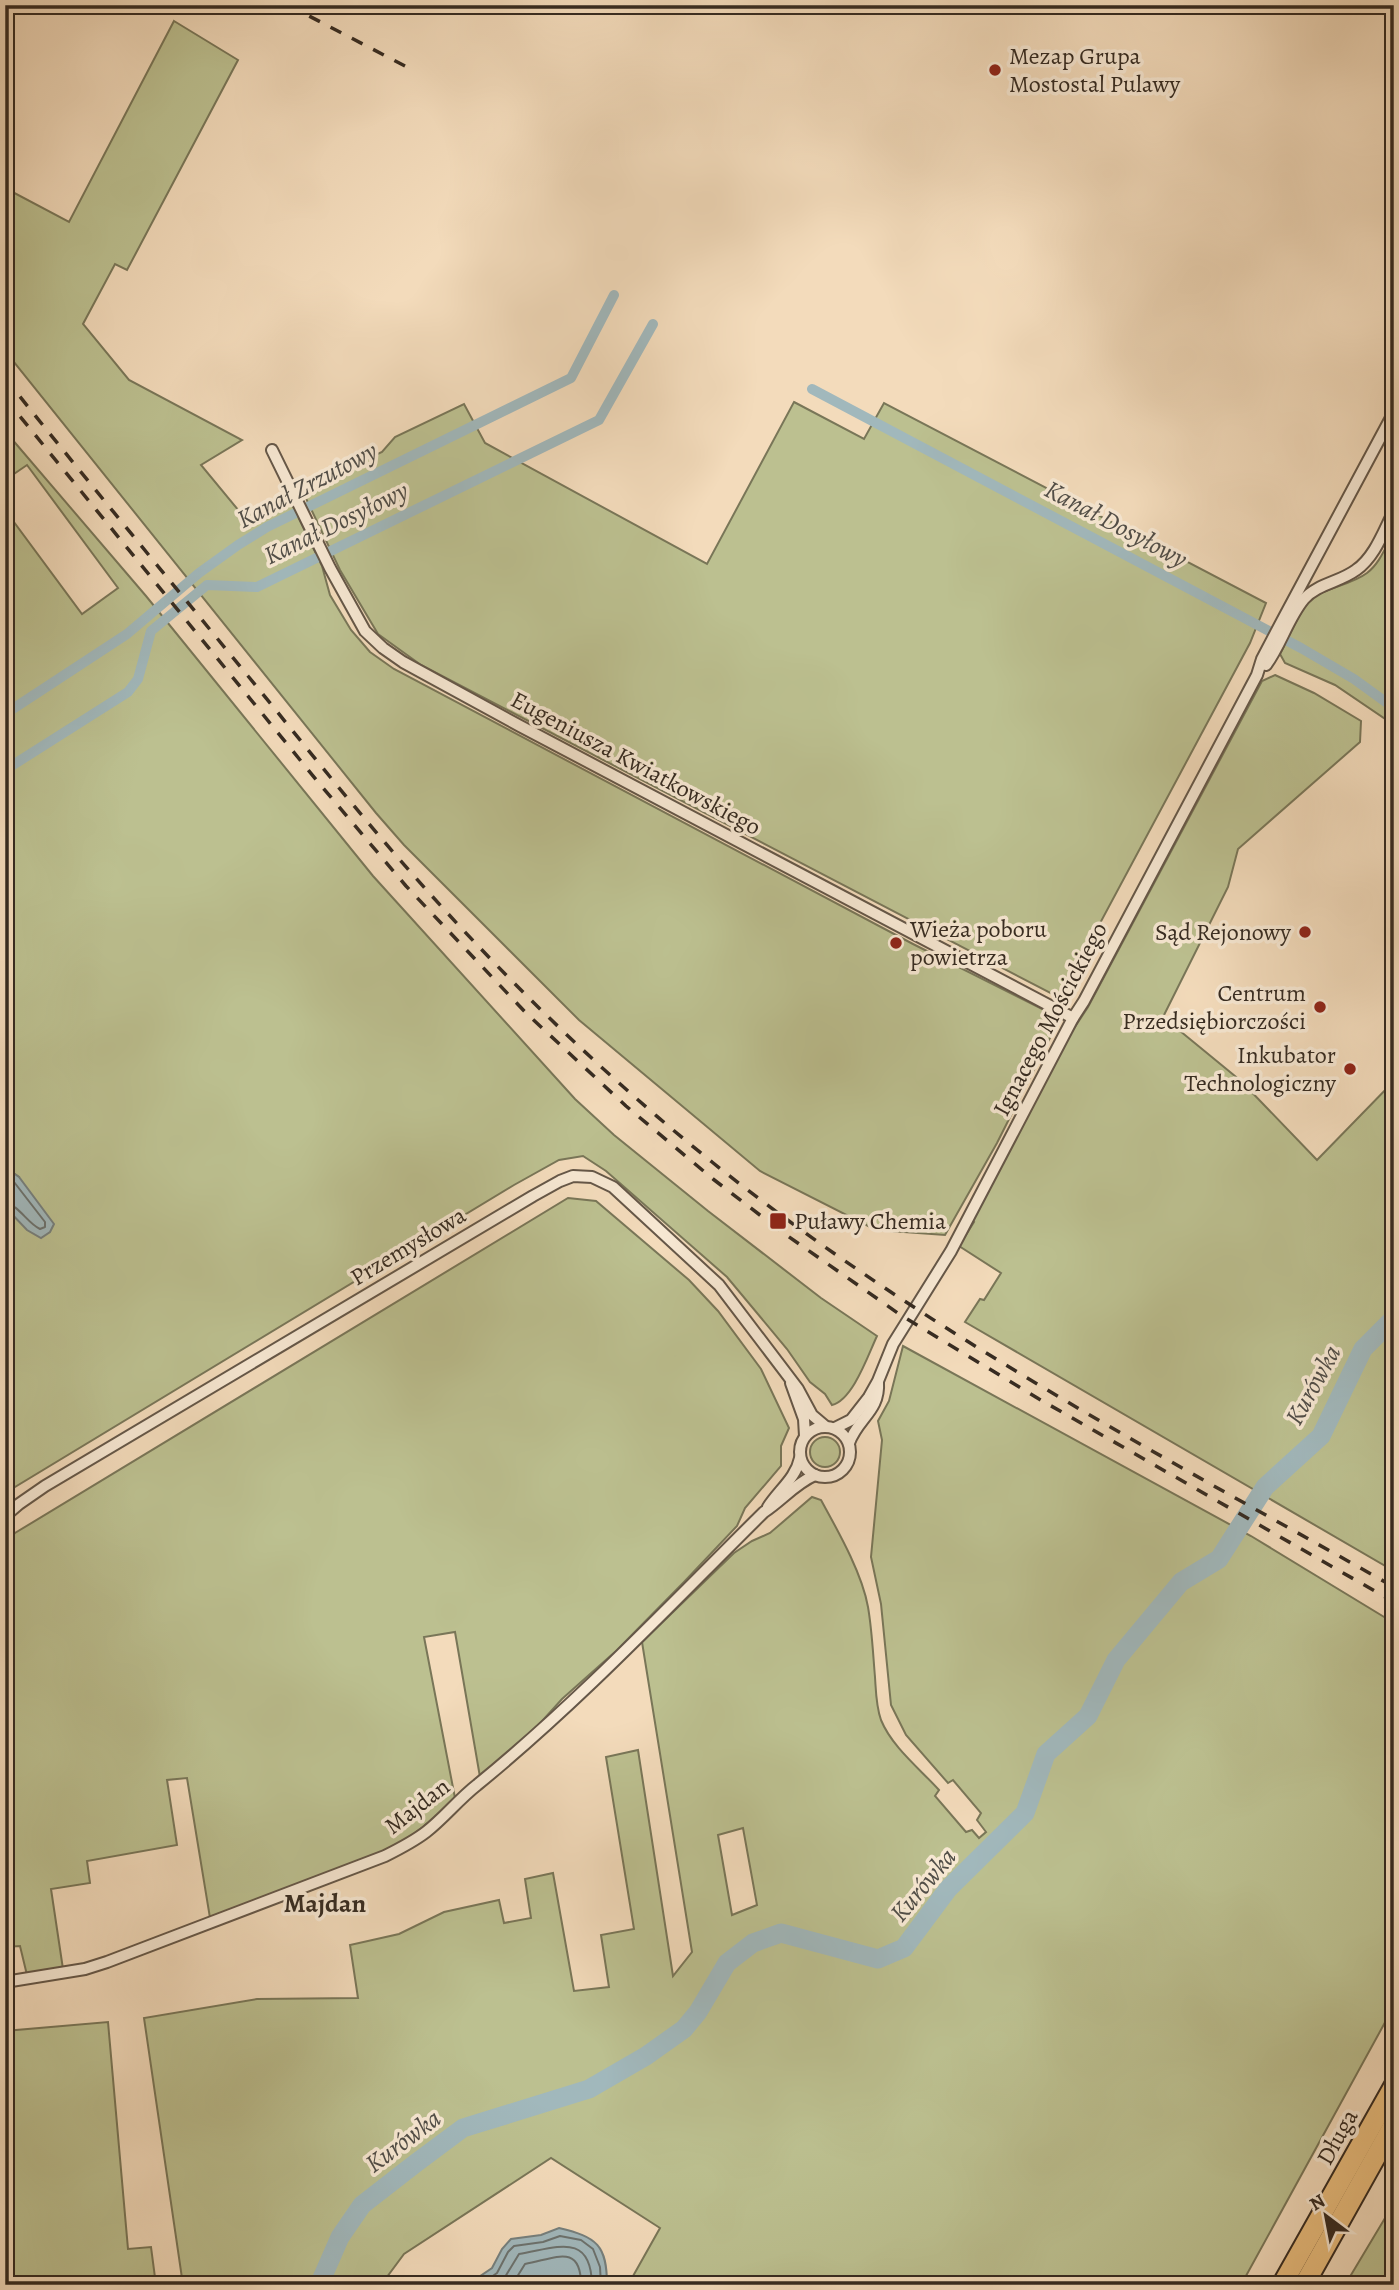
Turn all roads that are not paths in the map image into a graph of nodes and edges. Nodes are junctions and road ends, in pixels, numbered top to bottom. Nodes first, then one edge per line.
1 (1394, 412) edge
2 (272, 450) dead end
3 (1394, 510) edge
4 (1314, 562) junction
5 (1330, 583) junction
6 (1286, 623) junction
7 (1073, 1018) junction
8 (790, 1380) junction
9 (878, 1381) junction
10 (830, 1427) junction
11 (805, 1436) junction
12 (849, 1443) junction
13 (800, 1458) junction
14 (815, 1475) junction
15 (764, 1512) junction
16 (5, 1516) edge
17 (5, 1982) edge
18 (1394, 2086) edge
19 (1388, 2122) edge
20 (1282, 2285) edge
21 (1304, 2285) edge

1 - 4 street, Ignacego Mościckiego
2 - 7 street, Eugeniusza Kwiatkowskiego
3 - 5 street, Ignacego Mościckiego
4 - 5 street
4 - 6 street, Ignacego Mościckiego
5 - 6 street, Ignacego Mościckiego
6 - 7 street, Ignacego Mościckiego
7 - 9 street, Ignacego Mościckiego
8 - 10 street, Przemysłowa
8 - 11 street, Przemysłowa
8 - 16 street, Przemysłowa
9 - 10 street, Ignacego Mościckiego
9 - 12 street, Ignacego Mościckiego
10 - 11 street
10 - 12 street
11 - 13 street
12 - 14 street
13 - 14 street
13 - 15 street, Majdan
14 - 15 street, Majdan
15 - 17 street, Majdan
18 - 19 highway, Długa
19 - 20 highway, Długa
19 - 21 highway, Długa

